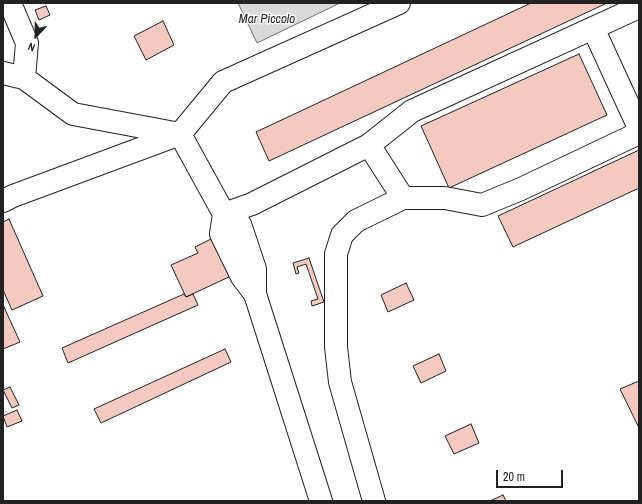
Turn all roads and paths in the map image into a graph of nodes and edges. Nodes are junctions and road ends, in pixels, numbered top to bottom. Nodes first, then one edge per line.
1 (10, 3) edge
2 (399, 3) edge
3 (639, 7) edge
4 (593, 28) junction
5 (3, 73) edge
6 (24, 78) junction
7 (639, 128) edge
8 (639, 133) edge
9 (180, 134) junction
10 (369, 145) junction
11 (403, 198) junction
12 (3, 201) edge
13 (224, 214) junction
14 (321, 501) edge
15 (374, 501) edge

1 - 6 lane
2 - 9 lane
3 - 4 lane
4 - 7 lane
4 - 10 lane
5 - 6 lane
6 - 9 lane
8 - 11 lane
9 - 12 lane
9 - 13 lane
10 - 11 lane
10 - 13 lane
11 - 15 lane
13 - 14 lane

